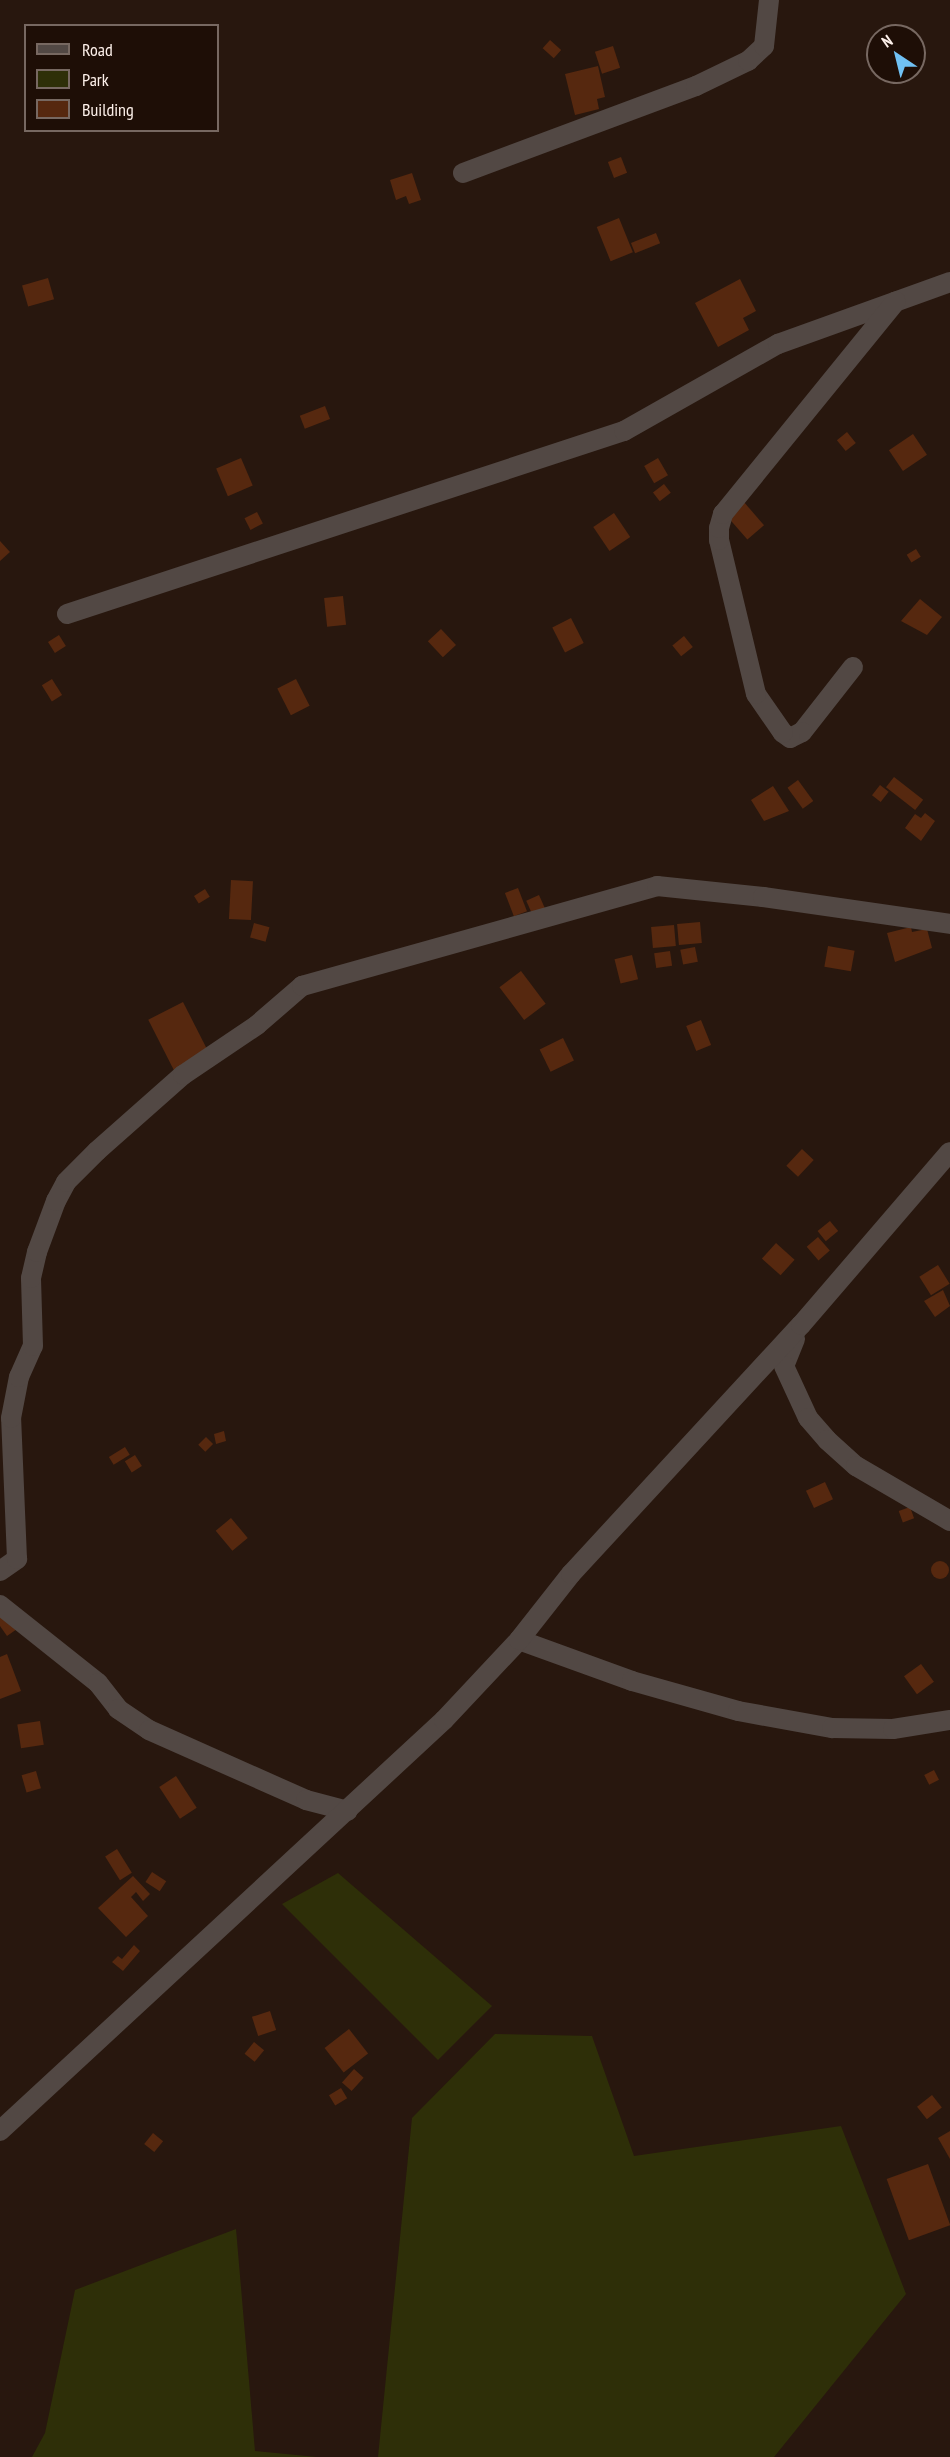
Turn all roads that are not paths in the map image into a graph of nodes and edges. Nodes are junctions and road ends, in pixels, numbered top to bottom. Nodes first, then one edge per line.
1 (769, 0) edge
2 (463, 173) dead end
3 (950, 282) edge
4 (896, 301) junction
5 (67, 614) dead end
6 (853, 667) dead end
7 (950, 924) edge
8 (950, 1152) edge
9 (801, 1325) junction
10 (950, 1521) edge
11 (0, 1571) edge
12 (0, 1605) edge
13 (519, 1640) junction
14 (950, 1720) edge
15 (348, 1811) junction
16 (0, 2132) edge

1 - 2 street
3 - 4 street
4 - 5 street
4 - 6 street
7 - 11 street
8 - 9 street
9 - 10 street
9 - 13 street
12 - 15 street
13 - 14 street
13 - 15 street
15 - 16 street

